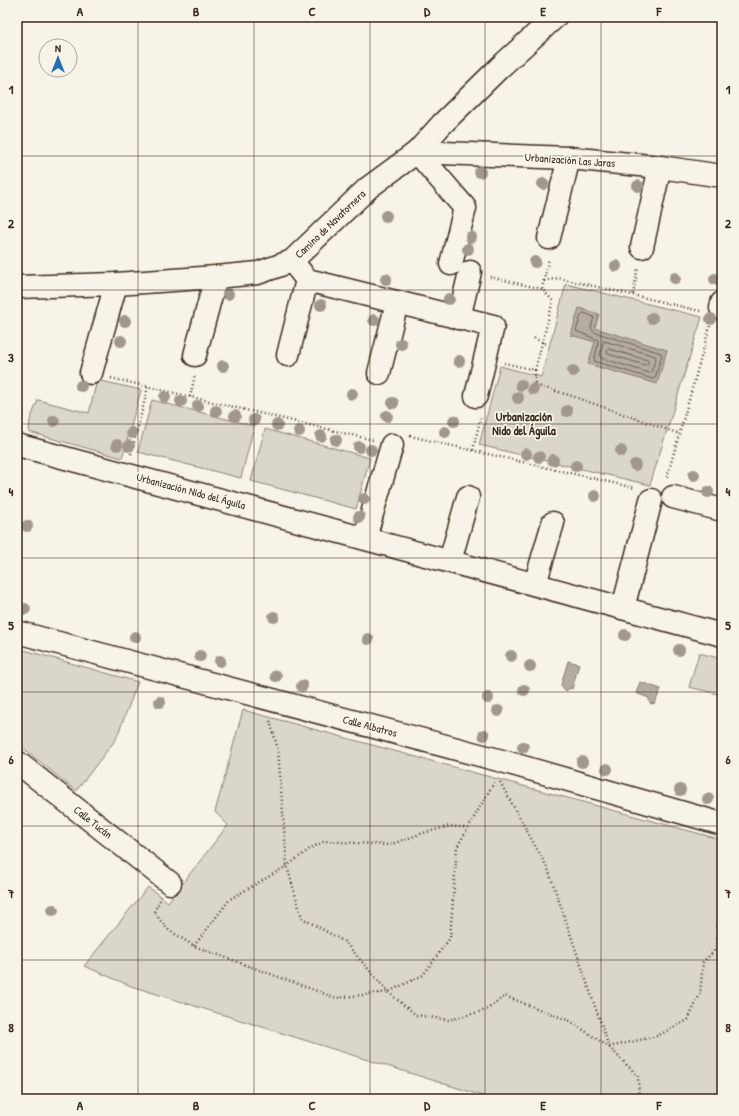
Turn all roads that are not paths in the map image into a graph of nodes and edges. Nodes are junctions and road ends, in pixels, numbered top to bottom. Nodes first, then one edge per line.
1 (555, 17) edge
2 (417, 152) junction
3 (569, 158) junction
4 (660, 167) junction
5 (722, 176) edge
6 (549, 238) road end
7 (642, 247) road end
8 (292, 261) junction
9 (216, 277) junction
10 (307, 280) junction
11 (116, 284) junction
12 (18, 289) edge
13 (397, 303) junction
14 (459, 318) junction
15 (195, 355) dead end
16 (288, 355) dead end
17 (91, 373) road end
18 (379, 373) dead end
19 (476, 396) road end
20 (17, 444) edge
21 (392, 445) road end
22 (644, 495) road end
23 (468, 497) dead end
24 (673, 497) road end
25 (722, 510) edge
26 (553, 523) dead end
27 (365, 538) junction
28 (450, 561) junction
29 (535, 584) junction
30 (623, 608) junction
31 (17, 632) edge
32 (722, 635) edge
33 (17, 762) edge
34 (722, 824) edge
35 (170, 883) road end

1 - 2 street, Camino de Navatornera
2 - 3 street, Urbanización Las Jaras
2 - 8 street, Camino de Navatornera
2 - 14 street
3 - 4 street, Urbanización Las Jaras
3 - 6 street
4 - 5 street, Urbanización Las Jaras
4 - 7 street
8 - 9 street, Camino de Navatornera
8 - 10 street
9 - 11 street, Camino de Navatornera
9 - 15 street
10 - 13 street
10 - 16 street
11 - 12 street, Camino de Navatornera
11 - 17 street
13 - 14 street
13 - 18 street
14 - 19 street
20 - 27 street, Urbanización Nido del Águila
21 - 27 street
22 - 30 street
23 - 28 street
24 - 25 street
26 - 29 street
27 - 28 street, Urbanización Nido del Águila
28 - 29 street, Urbanización Nido del Águila
29 - 30 street, Urbanización Nido del Águila
30 - 32 street, Urbanización Nido del Águila
31 - 34 street, Calle Albatros
33 - 35 street, Calle Tucán

